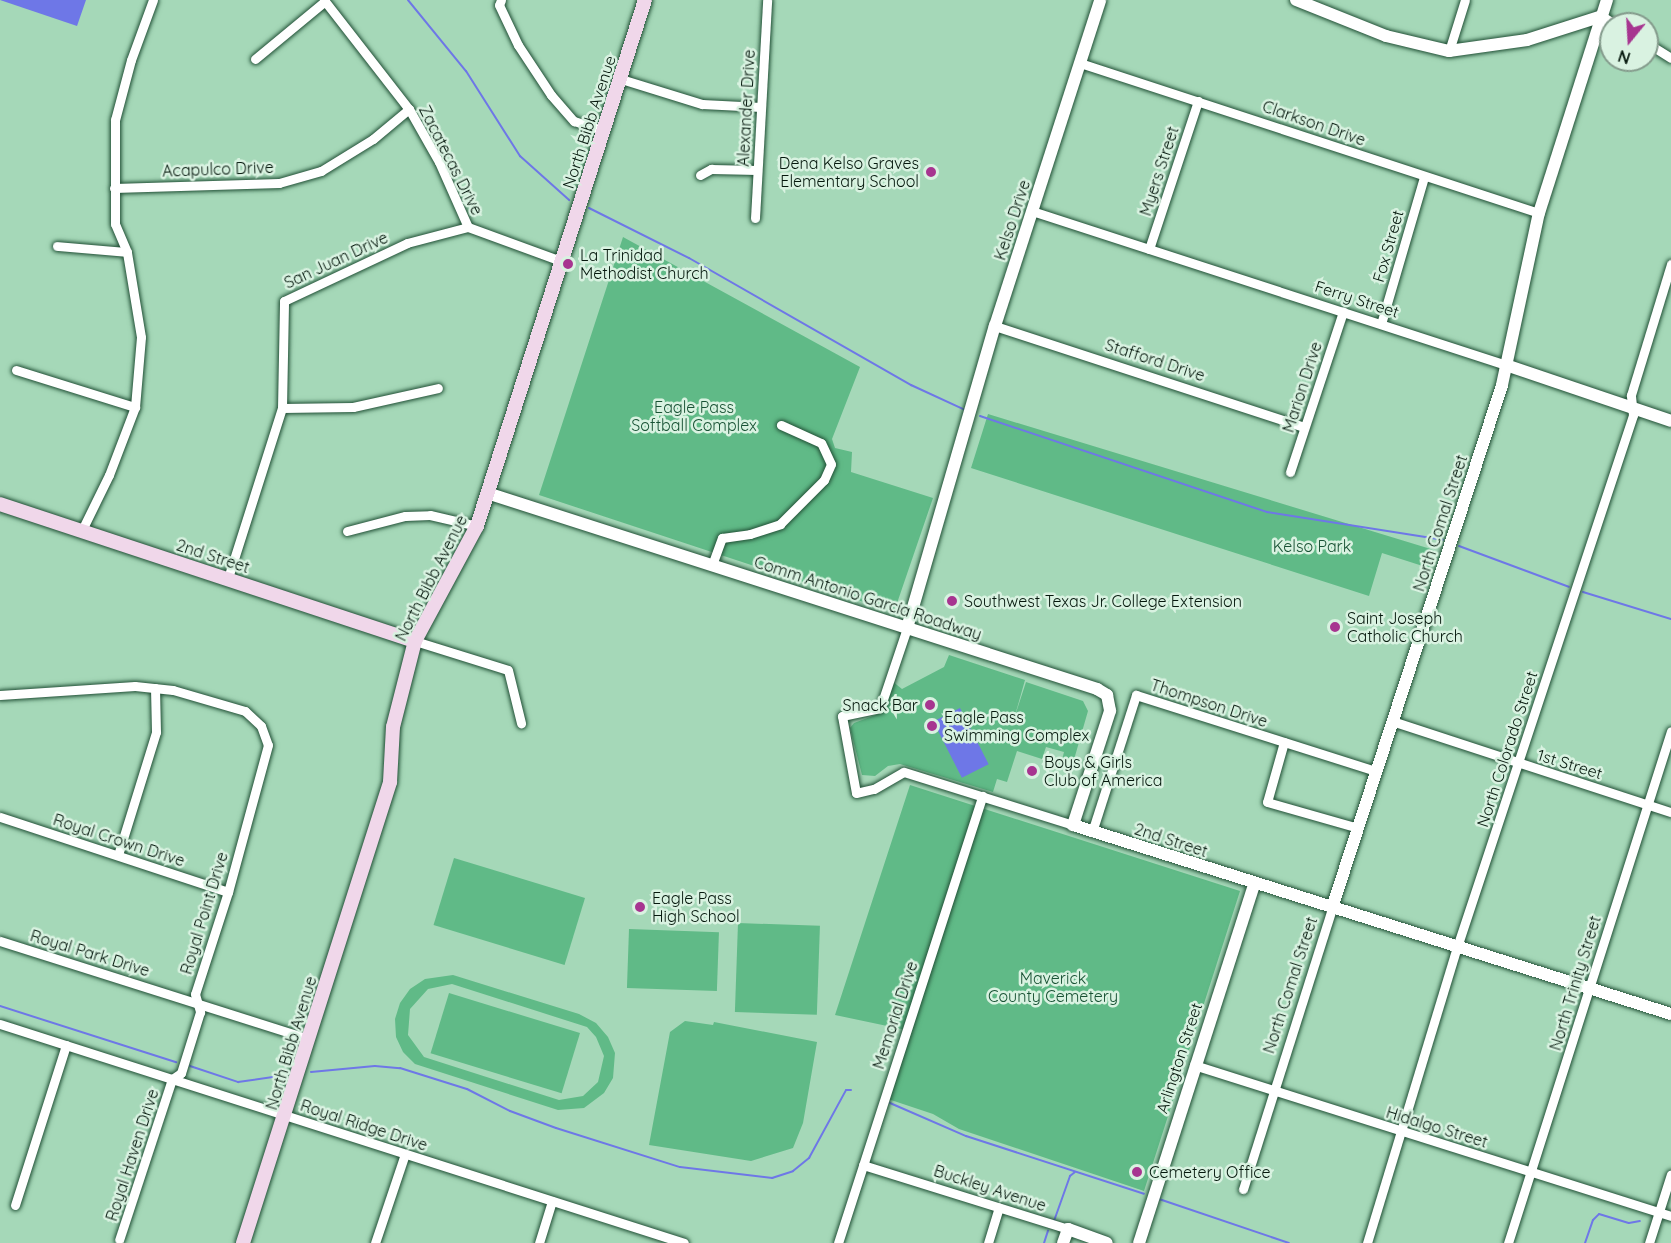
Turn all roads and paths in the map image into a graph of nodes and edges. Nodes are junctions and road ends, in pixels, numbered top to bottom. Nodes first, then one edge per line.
1 (153, 0) edge
2 (324, 0) edge
3 (501, 0) edge
4 (645, 0) edge
5 (767, 0) edge
6 (1100, 0) edge
7 (1296, 0) edge
8 (1465, 0) edge
9 (1322, 5) edge
10 (1599, 17) edge
11 (1599, 25) edge
12 (1449, 51) junction
13 (255, 59) dead end
14 (1080, 63) junction
15 (621, 80) junction
16 (1198, 101) junction
17 (761, 107) junction
18 (409, 109) junction
19 (604, 131) junction
20 (757, 170) junction
21 (700, 175) dead end
22 (1424, 177) junction
23 (114, 188) junction
24 (1032, 211) junction
25 (1539, 213) junction
26 (755, 218) dead end
27 (468, 227) junction
28 (57, 246) dead end
29 (1149, 249) junction
30 (127, 252) junction
31 (561, 261) junction
32 (1671, 264) edge
33 (1343, 312) junction
34 (1381, 324) junction
35 (995, 326) junction
36 (1506, 364) junction
37 (16, 370) dead end
38 (438, 388) dead end
39 (135, 406) junction
40 (1632, 407) junction
41 (282, 408) junction
42 (1671, 421) edge
43 (781, 424) dead end
44 (1304, 427) junction
45 (1290, 472) dead end
46 (487, 493) junction
47 (0, 504) edge
48 (477, 526) junction
49 (82, 530) junction
50 (347, 531) dead end
51 (712, 565) junction
52 (228, 578) junction
53 (907, 628) junction
54 (415, 641) junction
55 (155, 688) junction
56 (0, 695) edge
57 (1392, 721) junction
58 (521, 723) dead end
59 (1671, 731) edge
60 (1284, 742) junction
61 (1519, 764) junction
62 (1375, 771) junction
63 (982, 796) junction
64 (1647, 804) junction
65 (1671, 812) edge
66 (0, 817) edge
67 (1073, 825) junction
68 (1358, 828) junction
69 (1092, 832) junction
70 (118, 855) junction
71 (1254, 884) junction
72 (228, 892) junction
73 (1332, 908) junction
74 (0, 941) edge
75 (1457, 947) junction
76 (1589, 988) junction
77 (197, 1003) junction
78 (1671, 1014) edge
79 (0, 1024) edge
80 (309, 1039) junction
81 (66, 1045) junction
82 (1194, 1065) junction
83 (172, 1079) junction
84 (1273, 1091) junction
85 (285, 1115) junction
86 (1402, 1132) junction
87 (405, 1154) junction
88 (863, 1164) junction
89 (1531, 1173) junction
90 (1671, 1174) edge
91 (1243, 1189) dead end
92 (552, 1201) junction
93 (15, 1205) dead end
94 (999, 1208) junction
95 (1659, 1213) junction
96 (1671, 1216) edge
97 (1068, 1229) junction
98 (654, 1238) edge
99 (120, 1240) dead end
100 (243, 1243) edge
101 (375, 1243) edge
102 (539, 1243) edge
103 (684, 1243) edge
104 (838, 1243) edge
105 (988, 1243) edge
106 (1064, 1243) edge
107 (1107, 1243) edge
108 (1139, 1243) edge
109 (1367, 1243) edge
110 (1508, 1243) edge
111 (1649, 1243) edge

1 - 23 street
2 - 13 street
2 - 18 street, Zacatecas Drive
3 - 19 street
4 - 15 main road, North Bibb Avenue
5 - 17 street, Alexander Drive
6 - 14 street, Kelso Drive
7 - 9 street
8 - 12 street
9 - 12 street
10 - 12 street
11 - 25 street, North Comal Street
14 - 16 street, Clarkson Drive
14 - 24 street, Kelso Drive
15 - 17 street
15 - 19 main road, North Bibb Avenue
16 - 22 street, Clarkson Drive
16 - 29 street, Myers Street
17 - 20 street, Alexander Drive
18 - 23 street, Acapulco Drive
18 - 27 street, Zacatecas Drive
19 - 31 main road, North Bibb Avenue
20 - 21 street
20 - 26 street, Alexander Drive
22 - 25 street, Clarkson Drive
22 - 34 street, Fox Street
23 - 30 street
24 - 29 street, Ferry Street
24 - 35 street, Kelso Drive
25 - 36 street, North Comal Street
27 - 31 street, Zacatecas Drive
27 - 41 street, San Juan Drive
28 - 30 street
29 - 33 street, Ferry Street
30 - 39 street
31 - 46 main road, North Bibb Avenue
32 - 40 street, North Colorado Street
33 - 34 street, Ferry Street
33 - 44 street, Marion Drive
34 - 36 street, Ferry Street
35 - 44 street, Stafford Drive
35 - 53 street, Kelso Drive
36 - 40 street, Ferry Street
36 - 57 street, North Comal Street
37 - 39 street
38 - 41 street
39 - 49 street
40 - 42 street, Ferry Street
40 - 61 street, North Colorado Street
41 - 52 street, San Juan Drive
43 - 51 street
44 - 45 street, Marion Drive
46 - 48 main road, North Bibb Avenue
46 - 51 street, Comm Antonio García Roadway
47 - 49 main road, 2nd Street
48 - 50 street
48 - 54 main road, North Bibb Avenue
49 - 52 main road, 2nd Street
51 - 53 street, Comm Antonio García Roadway
52 - 54 main road, 2nd Street
53 - 63 street, 2nd Street
53 - 67 street, Comm Antonio García Roadway
54 - 58 street
54 - 80 main road, North Bibb Avenue
55 - 56 street
55 - 70 street
55 - 72 street, Royal Point Drive
57 - 61 street, 1st Street
57 - 62 street, North Comal Street
59 - 64 street, North Trinity Street
60 - 62 street, Thompson Drive
60 - 68 street
60 - 69 street, Thompson Drive
61 - 64 street, 1st Street
61 - 75 street, North Colorado Street
62 - 68 street, North Comal Street
63 - 67 street, 2nd Street
63 - 88 street, Memorial Drive
64 - 65 street, 1st Street
64 - 76 street, North Trinity Street
66 - 70 street, Royal Crown Drive
67 - 69 street, 2nd Street
68 - 73 street, North Comal Street
69 - 71 street, 2nd Street
70 - 72 street, Royal Crown Drive
71 - 73 street, 2nd Street
71 - 82 street, Arlington Street
72 - 77 street, Royal Point Drive
73 - 75 street, 2nd Street
73 - 84 street, North Comal Street
74 - 77 street, Royal Park Drive
75 - 76 street, 2nd Street
75 - 86 street, North Colorado Street
76 - 78 street, 2nd Street
76 - 89 street, North Trinity Street
77 - 80 street, Royal Park Drive
77 - 83 street, Royal Point Drive
79 - 81 street, Royal Ridge Drive
80 - 85 main road, North Bibb Avenue
81 - 83 street, Royal Ridge Drive
81 - 93 street
82 - 84 street, Hidalgo Street
82 - 108 street, Arlington Street
83 - 85 street, Royal Ridge Drive
83 - 99 street, Royal Haven Drive
84 - 86 street, Hidalgo Street
84 - 91 street, North Comal Street
85 - 87 street, Royal Ridge Drive
85 - 100 main road, North Bibb Avenue
86 - 89 street, Hidalgo Street
86 - 109 street, North Colorado Street
87 - 92 street, Royal Ridge Drive
87 - 101 street
88 - 94 street, Buckley Avenue
88 - 104 street, Memorial Drive
89 - 95 street, Hidalgo Street
89 - 110 street, North Trinity Street
90 - 95 street
92 - 98 street, Royal Ridge Drive
92 - 102 street
94 - 97 street, Buckley Avenue
94 - 105 street
95 - 96 street, Hidalgo Street
95 - 111 street
97 - 106 street
97 - 107 street, Buckley Avenue
98 - 103 street, Royal Ridge Drive

